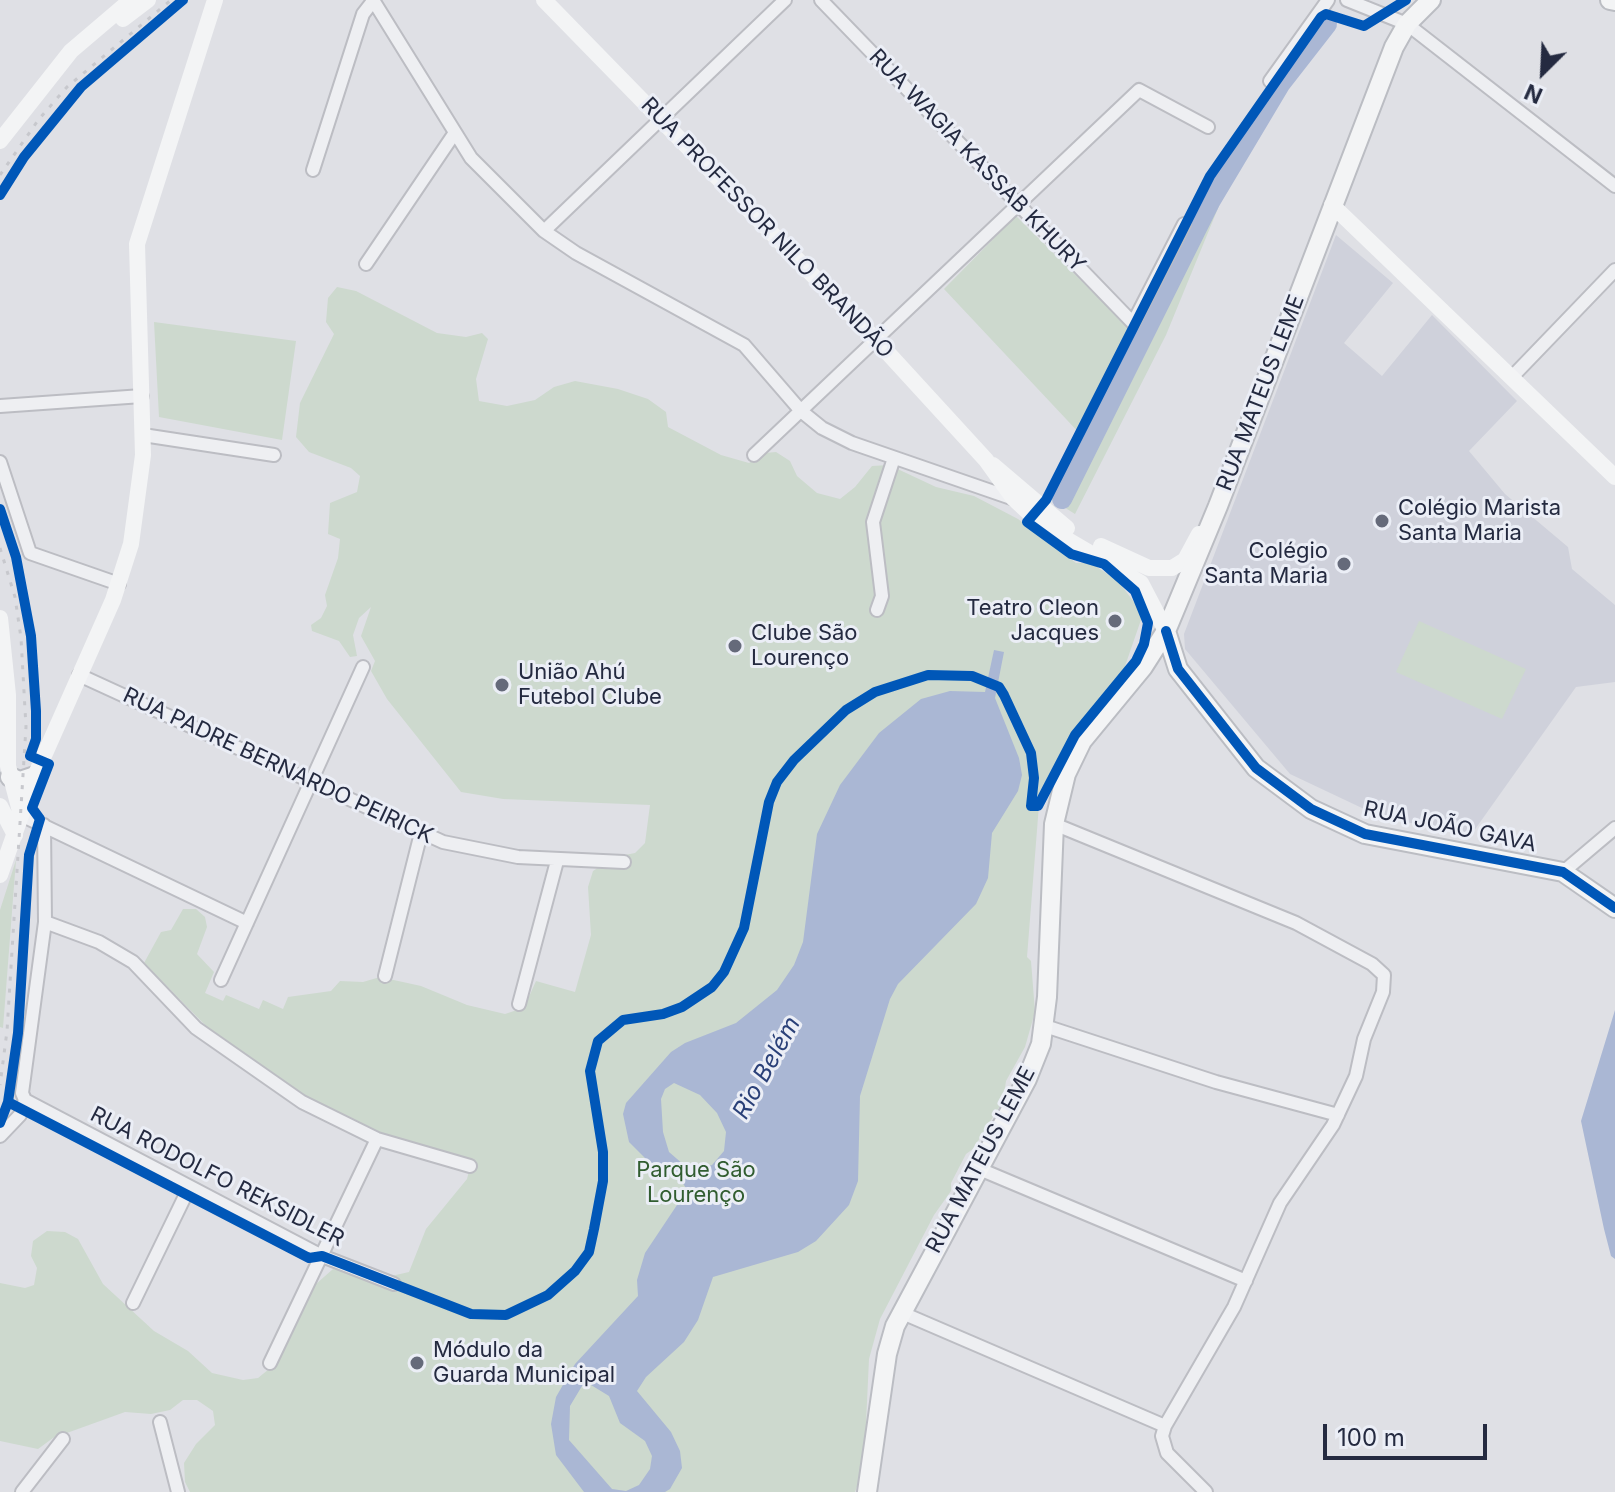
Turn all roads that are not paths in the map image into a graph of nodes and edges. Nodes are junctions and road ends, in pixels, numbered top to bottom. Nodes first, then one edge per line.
1 (131, 0) edge
2 (148, 0) edge
3 (215, 0) edge
4 (373, 0) edge
5 (544, 0) edge
6 (785, 0) edge
7 (821, 0) edge
8 (1328, 0) edge
9 (1347, 0) edge
10 (1431, 0) edge
11 (1407, 24) junction
12 (55, 71) junction
13 (1270, 81) dead end
14 (661, 119) junction
15 (1208, 127) dead end
16 (454, 134) junction
17 (0, 141) edge
18 (313, 170) dead end
19 (1615, 186) edge
20 (1019, 204) junction
21 (1332, 205) junction
22 (1184, 224) dead end
23 (544, 231) junction
24 (366, 264) dead end
25 (1615, 270) edge
26 (876, 340) junction
27 (1512, 377) junction
28 (142, 396) junction
29 (0, 406) edge
30 (801, 411) junction
31 (143, 435) junction
32 (274, 455) dead end
33 (754, 455) dead end
34 (894, 458) junction
35 (986, 460) junction
36 (0, 462) edge
37 (1615, 477) edge
38 (1014, 499) junction
39 (1218, 506) junction
40 (119, 584) junction
41 (877, 610) dead end
42 (0, 618) edge
43 (1166, 631) junction
44 (363, 667) dead end
45 (1178, 669) junction
46 (79, 675) junction
47 (1066, 774) junction
48 (35, 776) junction
49 (6, 778) edge
50 (311, 783) junction
51 (0, 806) edge
52 (21, 815) junction
53 (1054, 824) junction
54 (44, 825) junction
55 (1615, 828) edge
56 (421, 833) junction
57 (15, 835) junction
58 (557, 861) junction
59 (624, 862) dead end
60 (1563, 872) junction
61 (0, 875) edge
62 (1615, 908) edge
63 (45, 922) junction
64 (247, 923) junction
65 (385, 976) dead end
66 (221, 980) dead end
67 (519, 1004) dead end
68 (1045, 1026) junction
69 (25, 1100) junction
70 (1338, 1115) junction
71 (0, 1136) edge
72 (377, 1139) junction
73 (470, 1166) dead end
74 (977, 1168) junction
75 (189, 1188) junction
76 (322, 1256) junction
77 (1246, 1281) junction
78 (394, 1284) dead end
79 (133, 1303) dead end
80 (900, 1312) junction
81 (270, 1363) dead end
82 (160, 1422) dead end
83 (1165, 1426) junction
84 (63, 1439) dead end
85 (22, 1492) edge
86 (178, 1492) edge
87 (867, 1492) edge
88 (1206, 1492) edge

1 - 12 main road
2 - 12 main road
3 - 28 main road
4 - 16 street
4 - 18 street
5 - 14 main road, RUA PROFESSOR NILO BRANDÃO
6 - 14 street
7 - 20 street, RUA WAGIA KASSAB KHURY
8 - 13 street
9 - 11 street
10 - 11 main road, RUA MATEUS LEME
11 - 19 street
11 - 21 main road, RUA MATEUS LEME
12 - 17 main road
14 - 23 street
14 - 26 main road, RUA PROFESSOR NILO BRANDÃO
15 - 20 street
16 - 23 street
16 - 24 street
20 - 22 street, RUA WAGIA KASSAB KHURY
20 - 26 street
21 - 27 main road
21 - 39 main road, RUA MATEUS LEME
23 - 30 street
25 - 27 street
26 - 30 street
26 - 35 main road, RUA PROFESSOR NILO BRANDÃO
27 - 37 main road
28 - 29 street
28 - 31 main road
30 - 33 street
30 - 34 street
31 - 32 street
31 - 40 main road
34 - 38 street
34 - 41 street
35 - 38 main road, RUA PROFESSOR NILO BRANDÃO
35 - 39 main road, RUA PROFESSOR NILO BRANDÃO
36 - 40 street
38 - 43 main road, RUA PROFESSOR NILO BRANDÃO
39 - 43 main road, RUA MATEUS LEME
39 - 45 main road
40 - 46 main road
42 - 49 main road
43 - 45 main road, RUA JOÃO GAVA
43 - 47 main road, RUA MATEUS LEME
44 - 50 street
45 - 47 main road, RUA MATEUS LEME
45 - 60 main road, RUA JOÃO GAVA
46 - 48 main road
46 - 50 street, RUA PADRE BERNARDO PEIRICK
47 - 53 main road, RUA MATEUS LEME
48 - 49 main road
48 - 52 main road
49 - 52 main road
50 - 56 street, RUA PADRE BERNARDO PEIRICK
50 - 64 street
51 - 57 main road
52 - 54 street
52 - 57 main road
53 - 68 main road, RUA MATEUS LEME
53 - 70 street
54 - 63 street
54 - 64 street
55 - 60 street
56 - 58 street, RUA PADRE BERNARDO PEIRICK
56 - 65 street
57 - 61 main road
58 - 59 street, RUA PADRE BERNARDO PEIRICK
58 - 67 street
60 - 62 main road, RUA JOÃO GAVA
63 - 69 street
63 - 72 street
64 - 66 street
68 - 70 street
68 - 74 main road, RUA MATEUS LEME
69 - 71 street
69 - 75 street, RUA RODOLFO REKSIDLER
70 - 77 street
72 - 73 street
72 - 76 street
74 - 77 street
74 - 80 main road, RUA MATEUS LEME
75 - 76 street, RUA RODOLFO REKSIDLER
75 - 79 street
76 - 78 street, RUA RODOLFO REKSIDLER
76 - 81 street
77 - 83 street
80 - 83 street
80 - 87 main road, RUA MATEUS LEME
82 - 86 street
83 - 88 street
84 - 85 street

